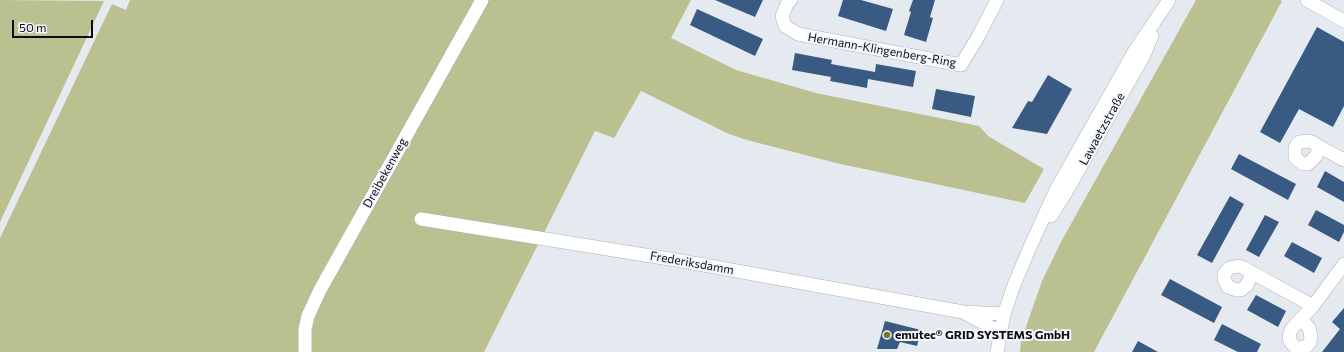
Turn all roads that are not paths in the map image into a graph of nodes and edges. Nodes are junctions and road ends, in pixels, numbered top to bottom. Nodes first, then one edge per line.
1 (482, 0) edge
2 (791, 0) edge
3 (997, 0) edge
4 (1307, 0) edge
5 (1167, 3) edge
6 (1344, 21) edge
7 (1320, 147) dead end
8 (1344, 160) edge
9 (421, 219) dead end
10 (1344, 264) edge
11 (1252, 273) dead end
12 (1313, 306) junction
13 (963, 312) junction
14 (1004, 314) junction
15 (1301, 319) dead end
16 (1000, 332) junction
17 (305, 352) edge
18 (997, 352) edge

1 - 17 street, Dreibekenweg
2 - 3 street, Hermann-Klingenberg-Ring
4 - 6 street
5 - 14 street, Lawaetzstraße
7 - 8 street
9 - 13 street, Frederiksdamm
10 - 12 street
11 - 12 street
12 - 15 street
13 - 14 street, Frederiksdamm
13 - 16 street, Frederiksdamm
14 - 16 street, Lawaetzstraße
16 - 18 street, Lawaetzstraße

